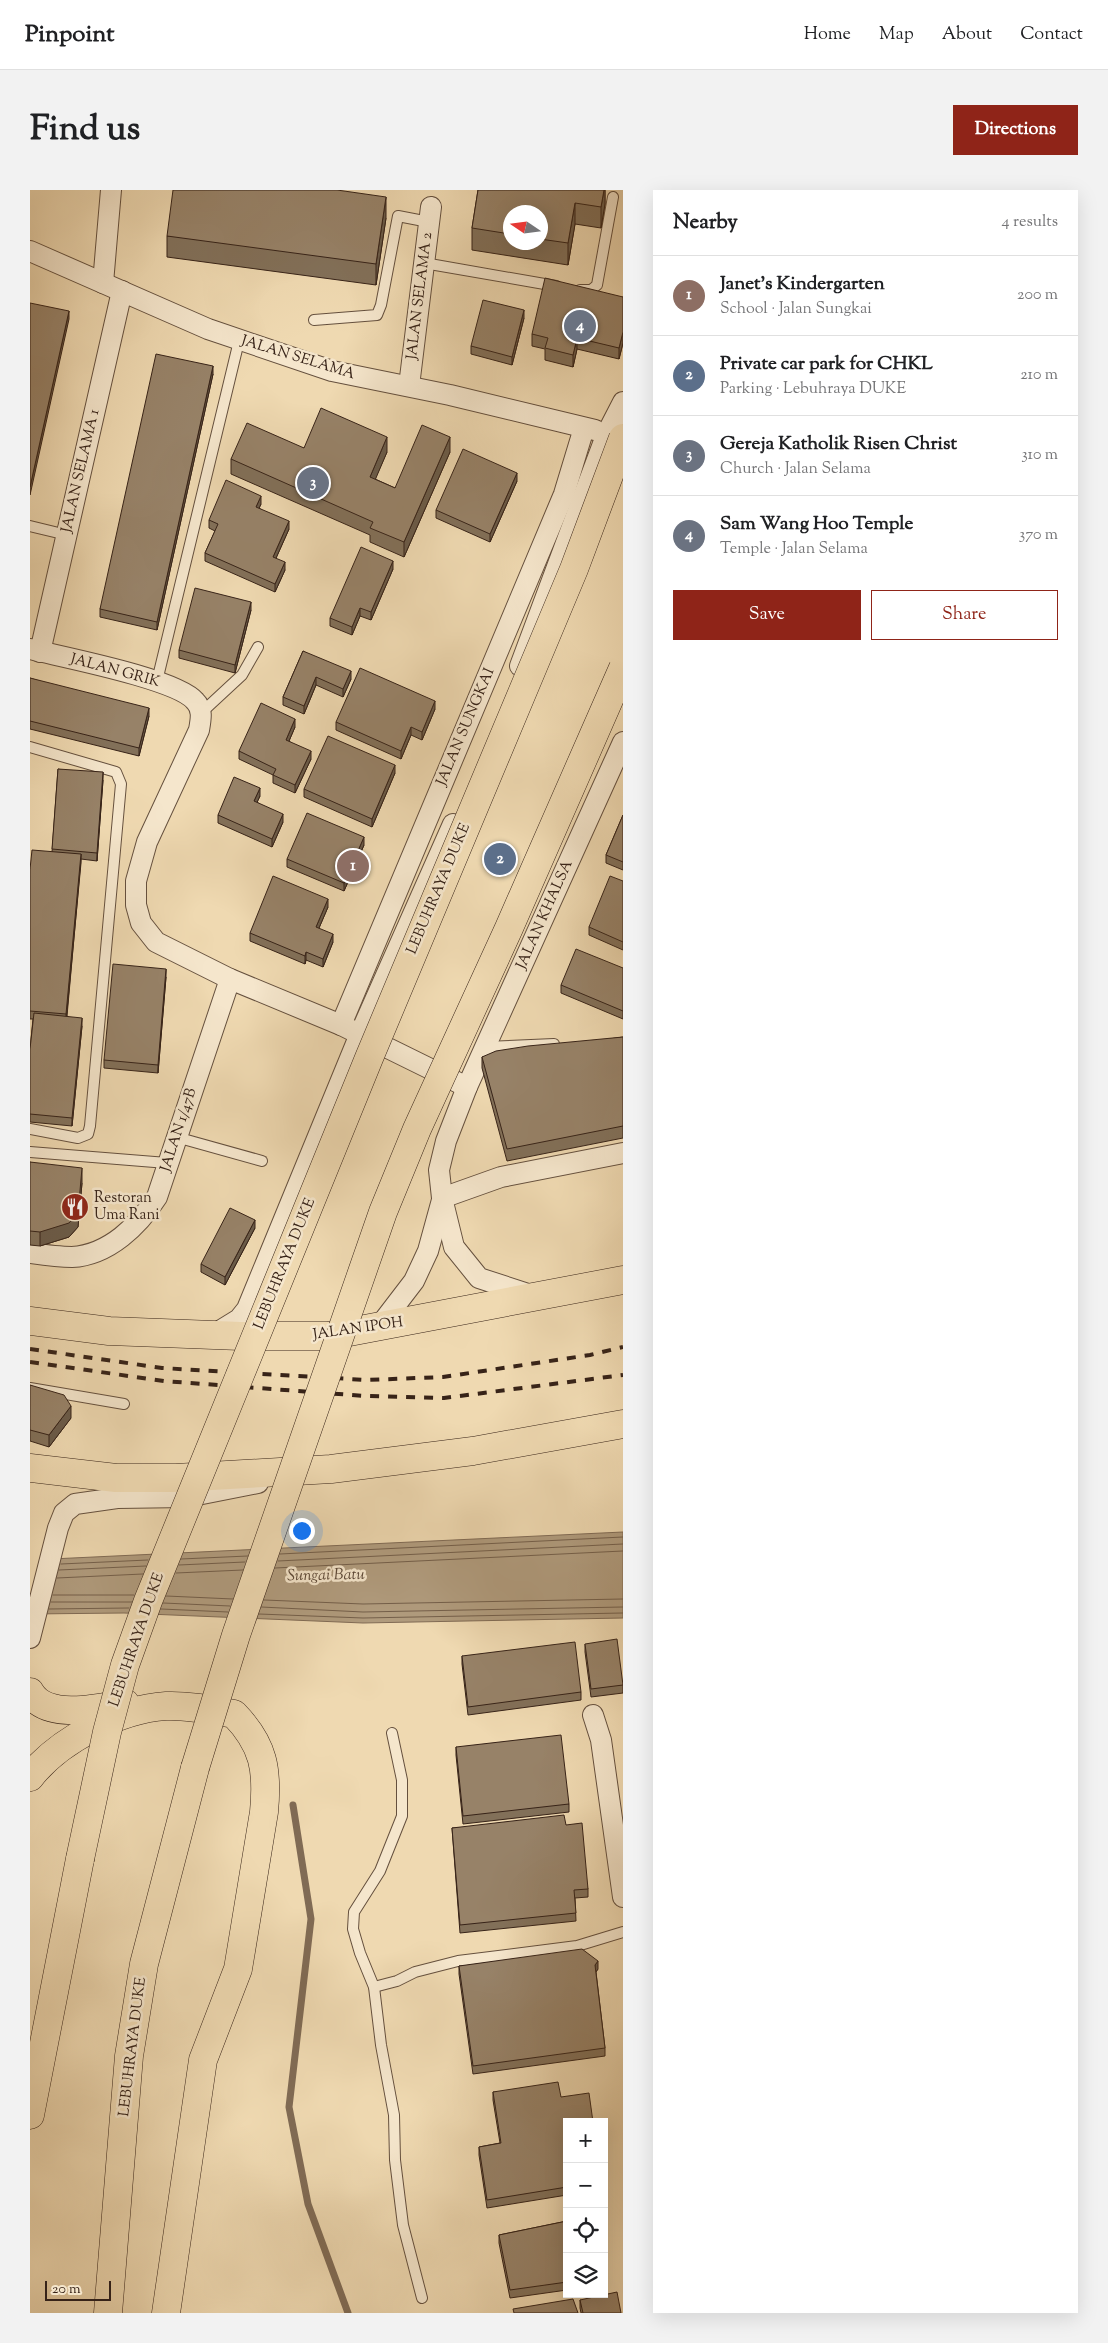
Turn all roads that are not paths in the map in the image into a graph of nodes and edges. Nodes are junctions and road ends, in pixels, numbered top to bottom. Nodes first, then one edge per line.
1 (111, 190) edge
2 (613, 197) dead end
3 (430, 214) joint
4 (30, 251) edge
5 (424, 263) junction
6 (103, 283) junction
7 (122, 291) junction
8 (314, 320) dead end
9 (239, 341) junction
10 (409, 386) junction
11 (623, 402) edge
12 (584, 428) junction
13 (615, 435) edge
14 (30, 526) edge
15 (67, 535) junction
16 (258, 647) dead end
17 (35, 650) edge
18 (623, 668) edge
19 (157, 681) junction
20 (199, 707) junction
21 (623, 742) edge
22 (30, 747) edge
23 (619, 764) edge
24 (230, 978) junction
25 (341, 1025) junction
26 (360, 1034) junction
27 (564, 1044) edge
28 (485, 1047) junction
29 (467, 1087) junction
30 (30, 1129) edge
31 (176, 1137) junction
32 (30, 1152) edge
33 (623, 1153) edge
34 (262, 1161) dead end
35 (167, 1163) junction
36 (442, 1198) junction
37 (30, 1253) edge
38 (623, 1280) edge
39 (537, 1297) junction
40 (30, 1321) edge
41 (378, 1328) junction
42 (212, 1335) junction
43 (30, 1388) edge
44 (124, 1404) dead end
45 (623, 1424) edge
46 (30, 1468) edge
47 (332, 1469) junction
48 (30, 1638) edge
49 (30, 1692) edge
50 (234, 1714) junction
51 (593, 1715) dead end
52 (392, 1733) dead end
53 (72, 1738) junction
54 (30, 1776) edge
55 (30, 1789) edge
56 (623, 1897) edge
57 (623, 1932) edge
58 (374, 1987) junction
59 (30, 2115) edge
60 (422, 2298) dead end
61 (108, 2313) edge
62 (166, 2313) edge

1 - 6 street
2 - 5 lane
3 - 5 street, JALAN SELAMA 2
3 - 8 lane
4 - 6 street, JALAN SELAMA
5 - 10 street, JALAN SELAMA 2
6 - 7 street, JALAN SELAMA
7 - 9 street, JALAN SELAMA
7 - 15 street, JALAN SELAMA 1
9 - 10 street, JALAN SELAMA
9 - 19 lane
10 - 12 street, JALAN SELAMA
11 - 13 street
12 - 13 street, JALAN SELAMA
12 - 25 street, JALAN SUNGKAI
13 - 26 street
13 - 59 main road, LEBUHRAYA DUKE, bridge
14 - 15 lane
15 - 17 street, JALAN SELAMA 1
16 - 20 lane
17 - 19 street, JALAN GRIK
18 - 61 main road, LEBUHRAYA DUKE, bridge
19 - 20 street, JALAN GRIK
20 - 24 street
21 - 23 street, JALAN KHALSA
22 - 30 lane
23 - 28 street, JALAN KHALSA
24 - 25 street
24 - 31 street, JALAN 1/47B
25 - 26 street
26 - 29 street
26 - 42 street
27 - 28 lane
28 - 29 street, JALAN KHALSA
29 - 36 street, JALAN KHALSA
31 - 34 lane
31 - 35 street, JALAN 1/47B
32 - 35 lane
33 - 36 street
35 - 37 street, JALAN 1/47B
36 - 39 street, JALAN KHALSA
36 - 41 street, JALAN KHALSA
38 - 39 main road, JALAN IPOH
39 - 41 main road, JALAN IPOH
40 - 42 main road, JALAN IPOH
41 - 42 main road, JALAN IPOH
43 - 44 lane
45 - 47 main road
46 - 47 main road
47 - 48 street
49 - 50 main road
50 - 53 main road
50 - 62 main road
51 - 56 street
52 - 58 lane
53 - 54 main road
53 - 55 main road
57 - 58 lane
58 - 60 lane

